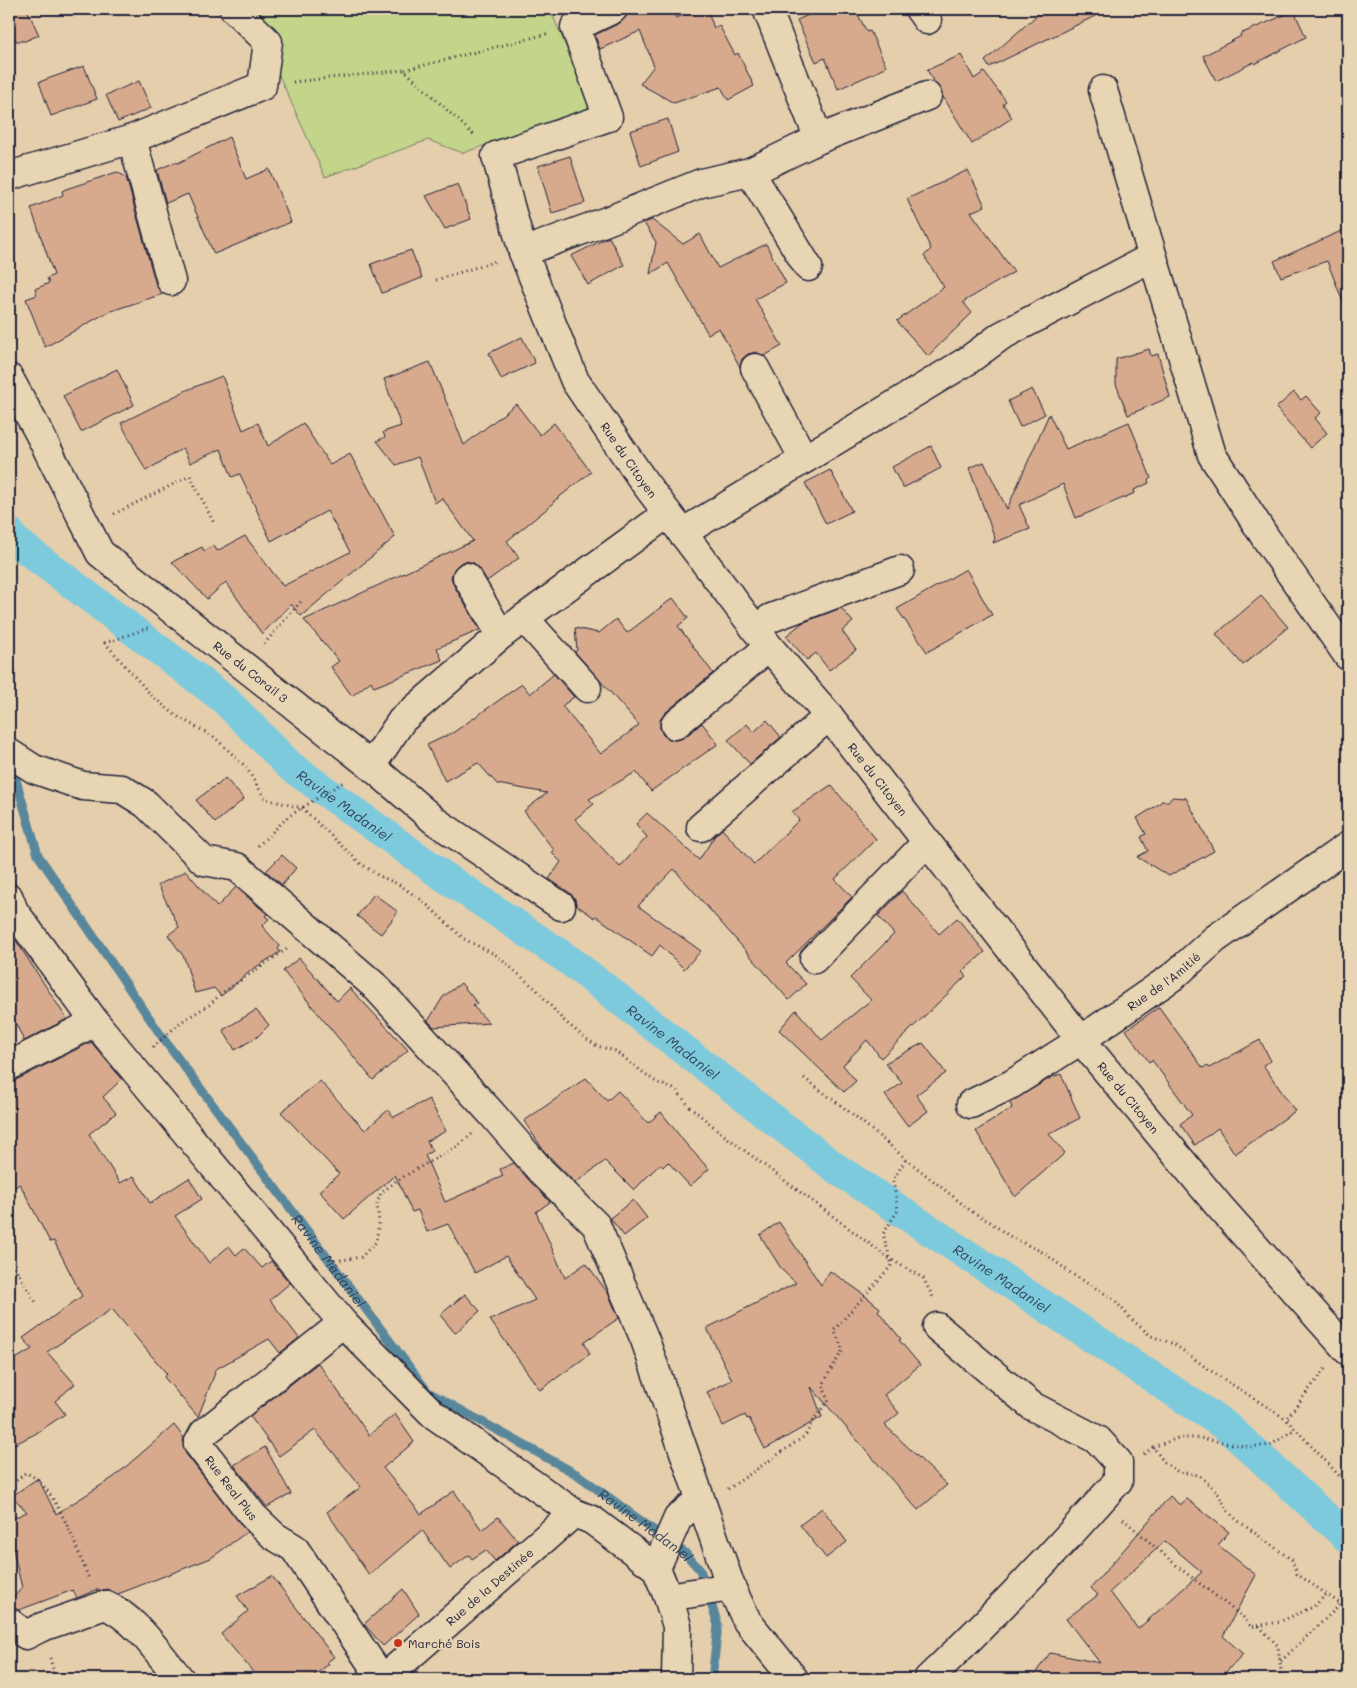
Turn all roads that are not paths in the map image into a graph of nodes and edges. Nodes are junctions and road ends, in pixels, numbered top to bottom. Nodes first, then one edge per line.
1 (234, 9) edge
2 (613, 9) edge
3 (767, 9) edge
4 (1103, 90) dead end
5 (927, 96) dead end
6 (132, 139) junction
7 (819, 139) junction
8 (750, 172) junction
9 (9, 176) edge
10 (523, 252) junction
11 (1152, 257) junction
12 (808, 267) dead end
13 (171, 281) dead end
14 (755, 368) dead end
15 (9, 378) edge
16 (804, 459) junction
17 (675, 523) junction
18 (900, 570) dead end
19 (467, 577) dead end
20 (524, 618) junction
21 (502, 635) junction
22 (762, 638) junction
23 (1348, 656) edge
24 (587, 688) dead end
25 (829, 716) junction
26 (675, 725) dead end
27 (9, 753) edge
28 (371, 766) junction
29 (701, 827) dead end
30 (927, 842) junction
31 (1348, 846) edge
32 (9, 898) edge
33 (561, 906) dead end
34 (814, 959) dead end
35 (96, 1022) junction
36 (1081, 1040) junction
37 (9, 1066) edge
38 (971, 1104) dead end
39 (343, 1322) junction
40 (937, 1327) road end
41 (1346, 1349) edge
42 (701, 1503) junction
43 (574, 1513) junction
44 (656, 1568) junction
45 (731, 1587) junction
46 (668, 1597) junction
47 (9, 1622) edge
48 (180, 1679) edge
49 (383, 1679) edge
50 (676, 1679) edge
51 (794, 1679) edge
52 (928, 1679) edge

1 - 6 street
2 - 10 street, Rue du Citoyen
3 - 7 street
4 - 11 street
5 - 7 street
6 - 9 street
6 - 13 street
7 - 8 street
8 - 10 street
8 - 12 street
10 - 17 street, Rue du Citoyen
11 - 16 street
11 - 23 street
14 - 16 street
15 - 28 street, Rue du Corail 3
16 - 17 street
17 - 20 street
17 - 22 street, Rue du Citoyen
18 - 22 street
19 - 21 street
20 - 21 street
20 - 24 street
21 - 28 street
22 - 25 street, Rue du Citoyen
22 - 26 street
25 - 29 street
25 - 30 street, Rue du Citoyen
27 - 42 street
28 - 33 street, Rue du Corail 3
30 - 34 street
30 - 36 street, Rue du Citoyen
31 - 36 street, Rue de l'Amitié
32 - 35 street
35 - 37 street
35 - 39 street
36 - 38 street, Rue de l'Amitié
36 - 41 street, Rue du Citoyen
39 - 43 street
39 - 49 street, Rue Real Plus
40 - 52 street
42 - 44 street
42 - 45 street
43 - 44 street
43 - 49 street, Rue de la Destinée
44 - 46 street
45 - 46 street
45 - 51 street
46 - 50 street
47 - 48 street

